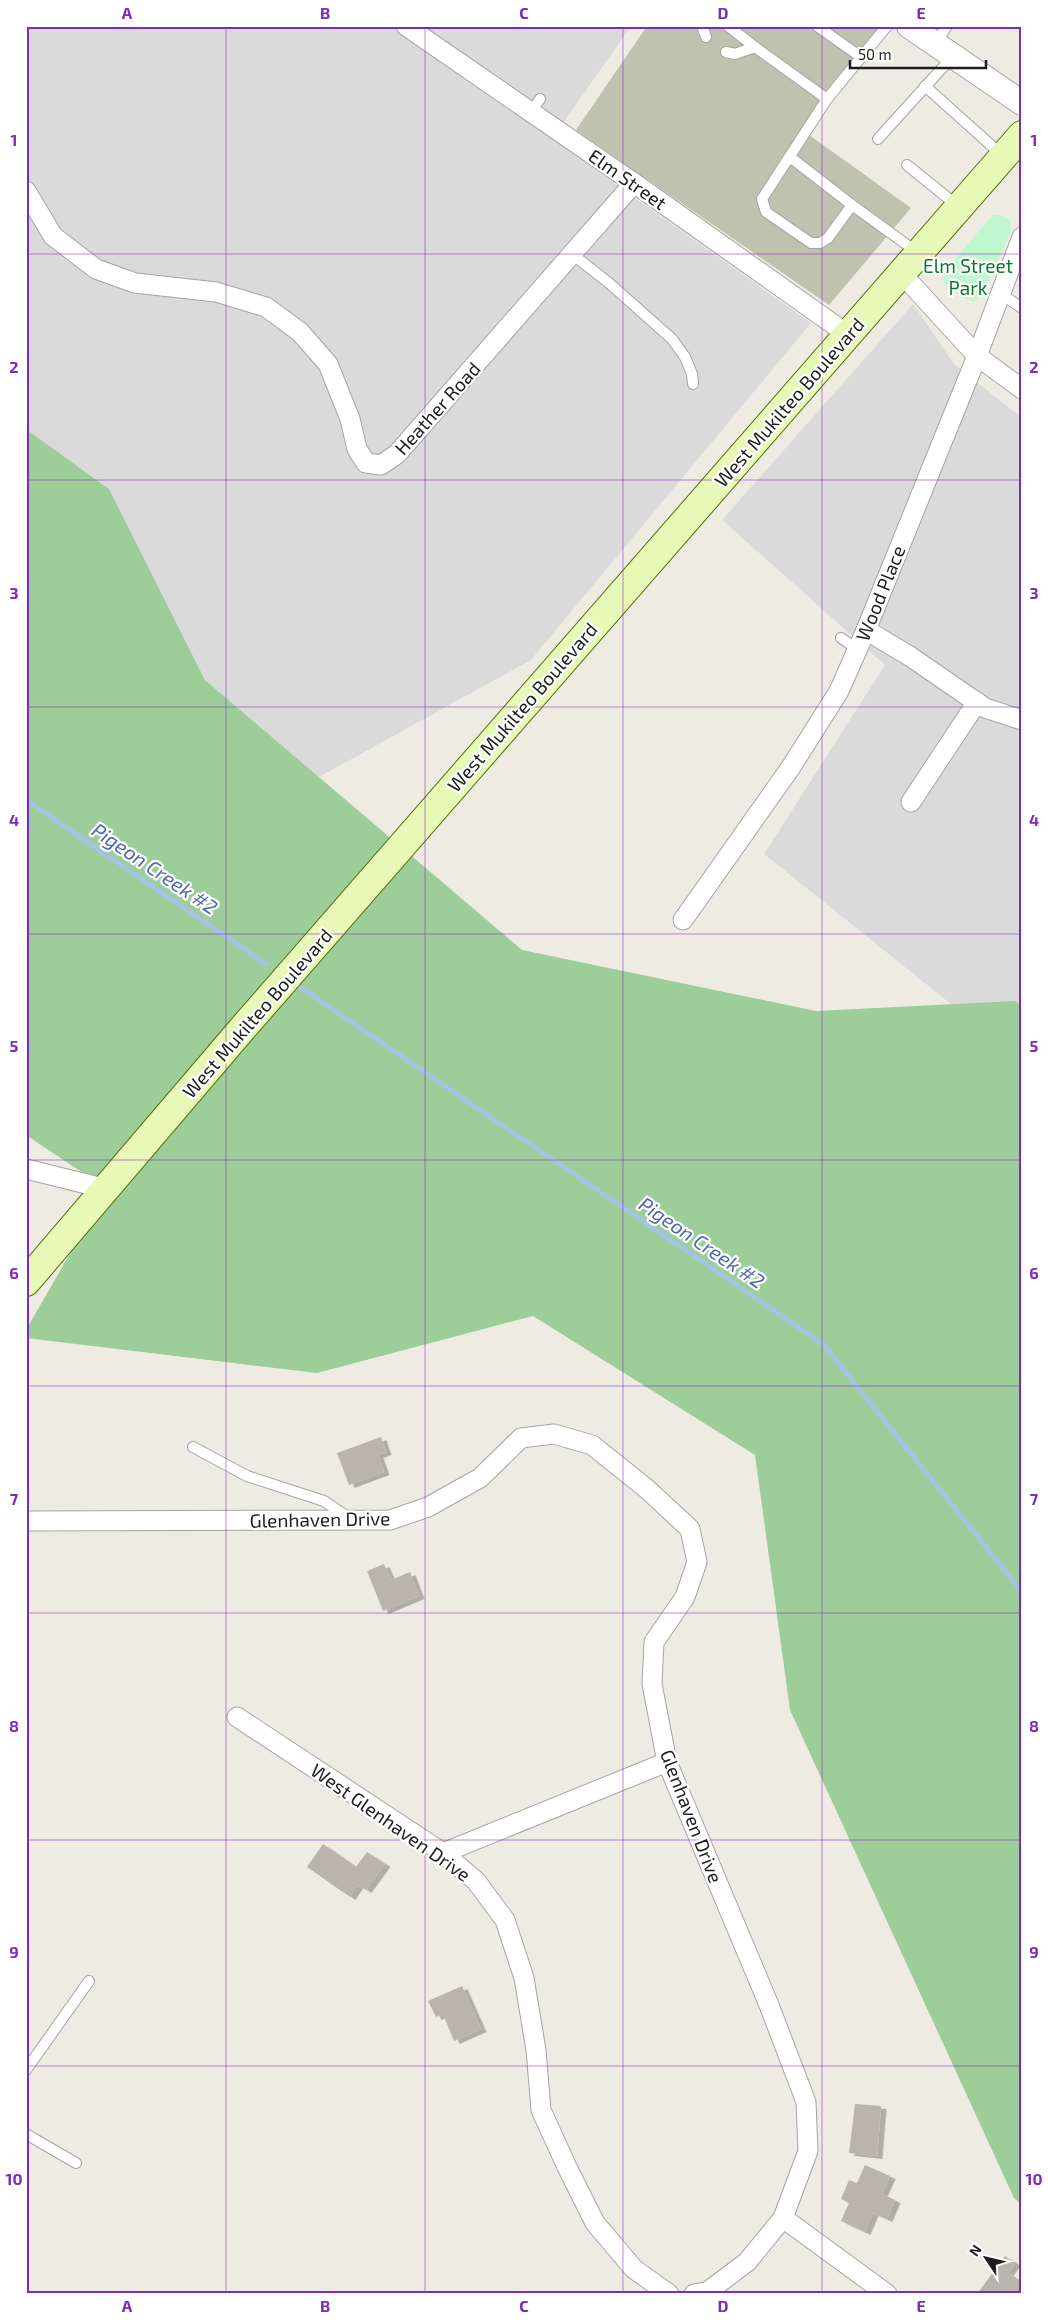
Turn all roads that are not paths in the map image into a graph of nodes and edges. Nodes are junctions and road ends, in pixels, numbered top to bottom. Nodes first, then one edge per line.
1 (406, 26) edge
2 (702, 26) edge
3 (728, 26) edge
4 (817, 26) edge
5 (887, 26) edge
6 (909, 26) edge
7 (706, 37) dead end
8 (945, 42) edge
9 (755, 47) junction
10 (726, 52) dead end
11 (861, 58) junction
12 (925, 86) junction
13 (827, 99) junction
14 (1022, 103) edge
15 (1022, 135) edge
16 (878, 139) dead end
17 (1003, 156) junction
18 (790, 157) junction
19 (907, 166) dead end
20 (634, 183) junction
21 (26, 191) edge
22 (852, 205) junction
23 (959, 207) junction
24 (1021, 243) edge
25 (919, 253) junction
26 (572, 254) junction
27 (902, 274) junction
28 (1000, 294) junction
29 (1022, 308) edge
30 (847, 334) junction
31 (977, 356) junction
32 (693, 384) dead end
33 (1022, 389) edge
34 (866, 630) junction
35 (841, 638) dead end
36 (857, 650) junction
37 (977, 702) junction
38 (1022, 720) edge
39 (911, 802) dead end
40 (683, 920) dead end
41 (26, 1169) edge
42 (107, 1189) junction
43 (26, 1282) edge
44 (193, 1447) dead end
45 (351, 1520) junction
46 (26, 1521) edge
47 (237, 1717) dead end
48 (667, 1762) junction
49 (442, 1854) junction
50 (89, 1981) dead end
51 (26, 2070) edge
52 (26, 2134) edge
53 (76, 2163) dead end
54 (783, 2218) junction
55 (669, 2294) edge
56 (694, 2294) edge
57 (887, 2294) edge

1 - 20 street, Elm Street
2 - 7 lane
3 - 9 lane
4 - 11 lane
5 - 11 lane
6 - 8 street
8 - 12 lane
8 - 14 street
9 - 10 lane
9 - 13 lane
11 - 13 lane
12 - 16 lane
12 - 17 lane
13 - 18 lane
15 - 17 main road, West Mukilteo Boulevard
17 - 23 main road, West Mukilteo Boulevard
18 - 22 lane
18 - 22 lane
19 - 23 lane
20 - 26 street, Heather Road
20 - 30 street, Elm Street
21 - 26 street, Heather Road
22 - 25 lane
23 - 25 main road, West Mukilteo Boulevard
24 - 28 street, Wood Place
25 - 27 main road, West Mukilteo Boulevard
26 - 32 lane
27 - 30 main road, West Mukilteo Boulevard
27 - 31 street
28 - 29 lane
28 - 31 street, Wood Place
30 - 42 main road, West Mukilteo Boulevard
31 - 33 street
31 - 34 street, Wood Place
34 - 36 street, Wood Place
34 - 37 street
35 - 36 lane
36 - 40 street, Wood Place
37 - 38 street
37 - 39 street
41 - 42 street
42 - 43 main road, West Mukilteo Boulevard
44 - 45 lane
45 - 46 street, Glenhaven Drive
45 - 48 street, Glenhaven Drive
47 - 49 street, West Glenhaven Drive
48 - 49 street
48 - 54 street, Glenhaven Drive
49 - 55 street, West Glenhaven Drive
50 - 51 lane
52 - 53 lane
54 - 56 street
54 - 57 street

